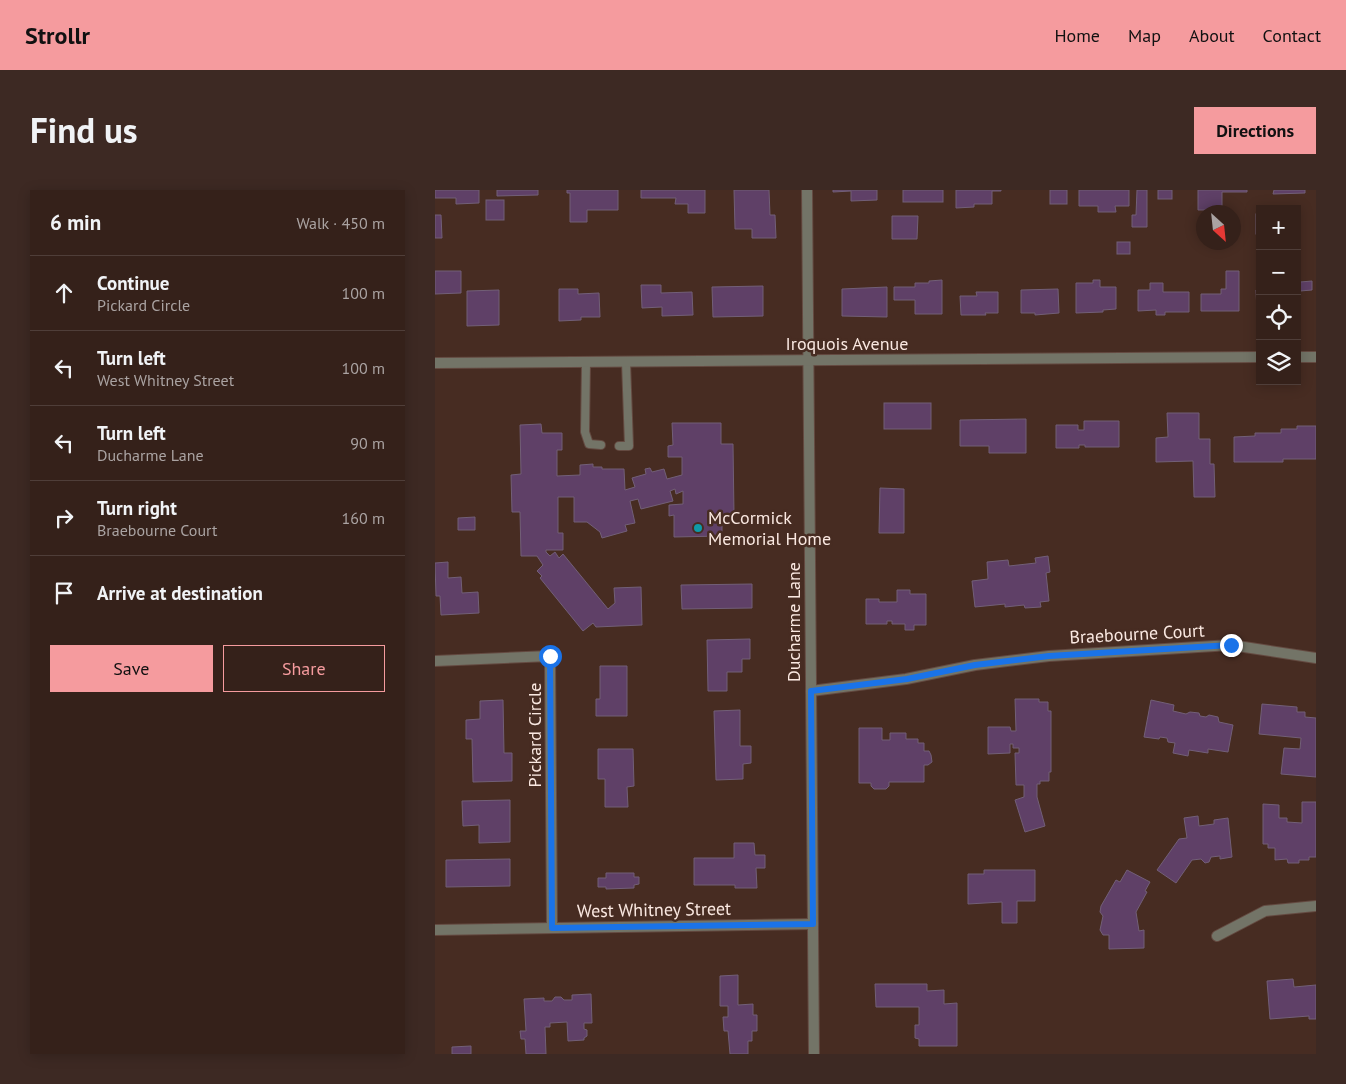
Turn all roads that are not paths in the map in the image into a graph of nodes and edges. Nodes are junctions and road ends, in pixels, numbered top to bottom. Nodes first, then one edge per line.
1 (807, 190) edge
2 (1301, 357) edge
3 (1316, 357) edge
4 (1256, 358) edge
5 (809, 360) junction
6 (586, 362) junction
7 (626, 362) junction
8 (435, 363) edge
9 (601, 445) dead end
10 (619, 446) dead end
11 (1316, 658) edge
12 (435, 662) edge
13 (811, 691) junction
14 (1316, 906) edge
15 (813, 924) junction
16 (552, 928) junction
17 (435, 930) edge
18 (1217, 936) dead end
19 (814, 1054) edge

1 - 5 street, Ducharme Lane
2 - 3 street
4 - 5 street, Iroquois Avenue
5 - 7 street, Iroquois Avenue
5 - 13 street, Ducharme Lane
6 - 7 street, Iroquois Avenue
6 - 8 street, Iroquois Avenue
6 - 9 lane
7 - 10 lane
11 - 13 street, Braebourne Court
12 - 16 street, Pickard Circle
13 - 15 street, Ducharme Lane
14 - 18 street
15 - 16 street, West Whitney Street
15 - 19 street, Ducharme Lane
16 - 17 street, West Whitney Street

